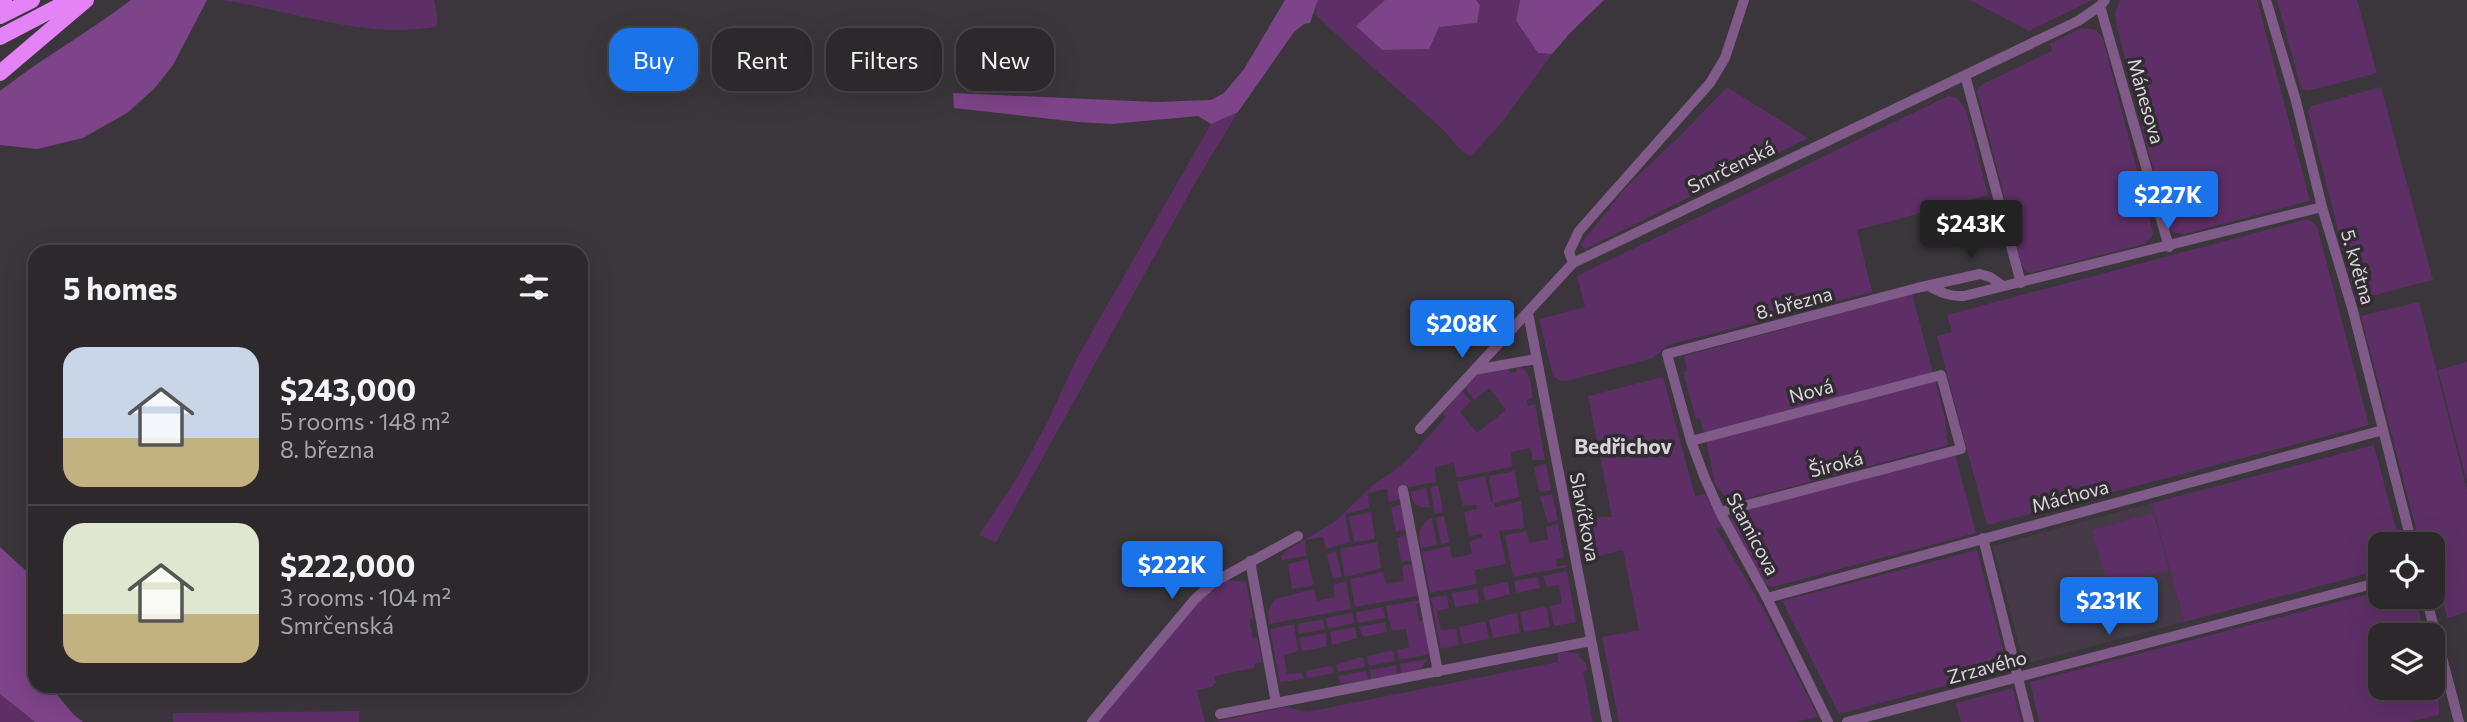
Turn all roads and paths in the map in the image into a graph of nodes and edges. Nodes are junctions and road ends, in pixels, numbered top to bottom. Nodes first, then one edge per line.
1 (33, 0) edge
2 (71, 0) edge
3 (86, 0) edge
4 (1744, 0) edge
5 (2266, 0) edge
6 (2103, 3) edge
7 (0, 16) edge
8 (0, 37) edge
9 (0, 73) edge
10 (1965, 75) junction
11 (2322, 208) junction
12 (2169, 247) junction
13 (1573, 263) junction
14 (2021, 283) junction
15 (1929, 286) junction
16 (2003, 286) junction
17 (1528, 313) junction
18 (1667, 354) joint
19 (1536, 359) junction
20 (1474, 370) junction
21 (1420, 429) dead end
22 (2383, 430) junction
23 (1691, 441) junction
24 (1961, 449) joint
25 (1403, 490) dead end
26 (1720, 512) junction
27 (2409, 532) edge
28 (1298, 536) dead end
29 (1983, 538) junction
30 (1250, 561) junction
31 (2368, 585) edge
32 (1767, 597) junction
33 (2429, 609) edge
34 (1591, 641) junction
35 (1438, 672) junction
36 (2017, 677) junction
37 (1276, 703) junction
38 (1220, 713) dead end
39 (1092, 722) edge
40 (1607, 722) edge
41 (1828, 722) edge
42 (1847, 722) edge
43 (2029, 722) edge
44 (2459, 722) edge

1 - 7 highway
2 - 8 highway
3 - 9 highway
4 - 13 street
5 - 11 street, 5. května
6 - 10 street, Smrčenská
6 - 12 street, Mánesova
10 - 13 street, Smrčenská
10 - 14 street
11 - 12 street, 8. března
11 - 22 street, 5. května
12 - 14 street, 8. března
13 - 17 street, Smrčenská
14 - 16 street, 8. března
15 - 16 street, 8. března
15 - 16 street, 8. března
15 - 18 street, 8. března
17 - 19 street, Slavíčkova
17 - 20 street, Smrčenská
18 - 23 street, Stamicova
19 - 20 street
19 - 34 street, Slavíčkova
20 - 21 street, Smrčenská
22 - 27 street, 5. května
22 - 29 street, Máchova
23 - 24 street, Nová
23 - 26 street, Stamicova
24 - 26 street, Široká
25 - 35 street
26 - 32 street, Stamicova
28 - 30 street
29 - 32 street, Máchova
29 - 36 street
30 - 37 street
30 - 39 street
31 - 36 street, Zrzavého
32 - 41 street, Stamicova
33 - 44 street
34 - 35 street
34 - 40 street, Slavíčkova
35 - 37 street
36 - 42 street, Zrzavého
36 - 43 street
37 - 38 street

